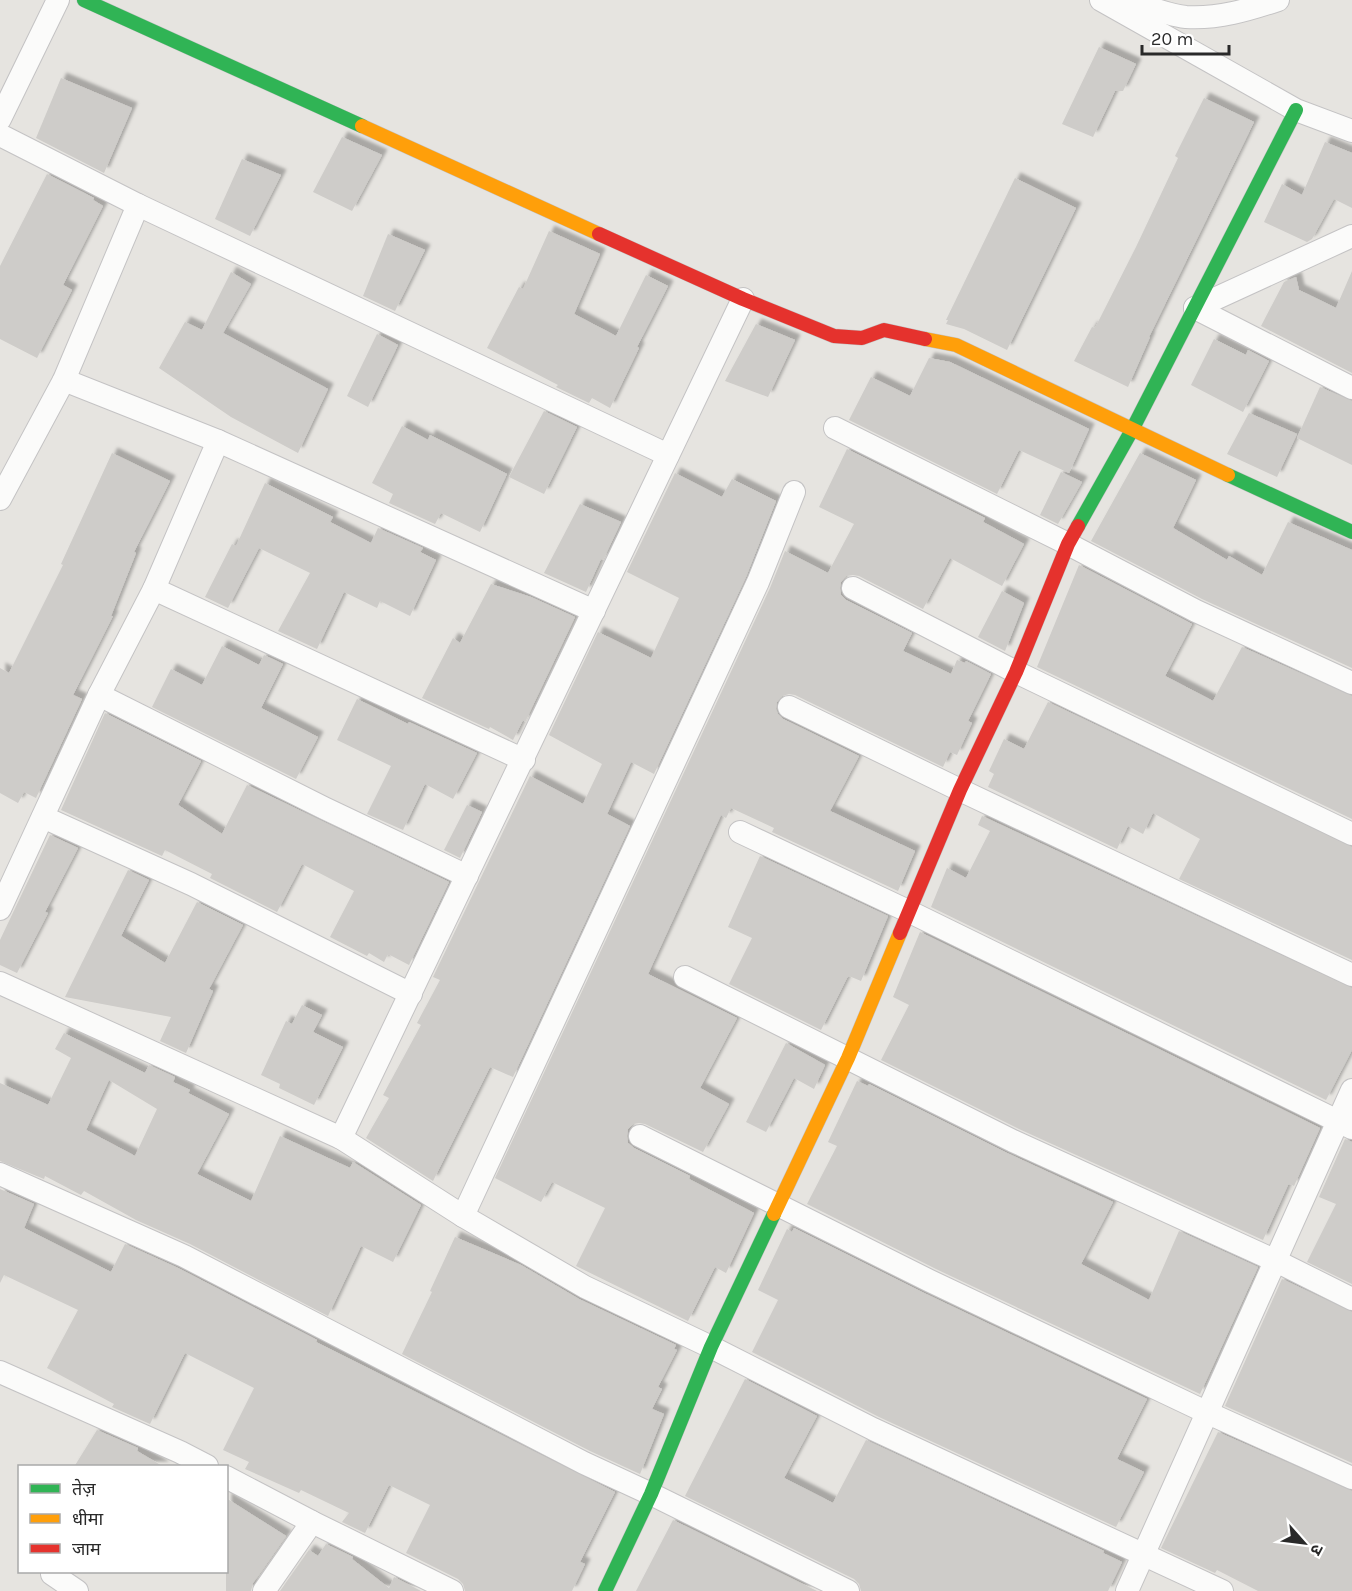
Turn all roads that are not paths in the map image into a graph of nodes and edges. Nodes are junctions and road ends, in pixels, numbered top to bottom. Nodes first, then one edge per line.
1 (58, 0) edge
2 (84, 0) edge
3 (1278, 0) edge
4 (1115, 1) edge
5 (1296, 110) junction
6 (0, 119) edge
7 (1352, 131) edge
8 (0, 135) edge
9 (138, 205) junction
10 (1350, 240) edge
11 (743, 299) junction
12 (1195, 308) junction
13 (64, 380) junction
14 (1352, 388) edge
15 (835, 428) dead end
16 (1132, 430) junction
17 (218, 441) junction
18 (668, 455) junction
19 (794, 492) dead end
20 (0, 499) edge
21 (1352, 532) edge
22 (1068, 544) junction
23 (854, 588) dead end
24 (154, 589) junction
25 (594, 611) junction
26 (1016, 672) junction
27 (1352, 682) edge
28 (99, 695) junction
29 (789, 707) dead end
30 (524, 760) junction
31 (960, 790) junction
32 (43, 817) junction
33 (740, 832) dead end
34 (1352, 834) edge
35 (467, 876) junction
36 (0, 909) edge
37 (908, 911) junction
38 (1352, 975) edge
39 (685, 977) dead end
40 (0, 983) edge
41 (411, 994) junction
42 (848, 1058) junction
43 (1352, 1090) edge
44 (1345, 1125) edge
45 (640, 1136) dead end
46 (341, 1138) junction
47 (0, 1174) edge
48 (778, 1204) junction
49 (463, 1216) junction
50 (1276, 1261) junction
51 (1352, 1299) edge
52 (711, 1347) junction
53 (0, 1372) edge
54 (1208, 1413) junction
55 (203, 1465) edge
56 (228, 1478) edge
57 (1352, 1478) edge
58 (651, 1494) junction
59 (312, 1522) junction
60 (1145, 1554) junction
61 (52, 1574) dead end
62 (77, 1591) edge
63 (264, 1591) edge
64 (452, 1591) edge
65 (605, 1591) edge
66 (848, 1591) edge
67 (1127, 1591) edge
68 (1222, 1591) edge

1 - 6 street
2 - 11 street
3 - 4 street
4 - 5 street
5 - 7 street
5 - 12 street
8 - 9 street
9 - 13 street
9 - 18 street
10 - 12 street
11 - 16 street
11 - 18 street
12 - 14 street
12 - 16 street
13 - 17 street
13 - 20 street
15 - 22 street
16 - 21 street
16 - 22 street
17 - 24 street
17 - 25 street
18 - 25 street
19 - 49 street
22 - 26 street
22 - 27 street
23 - 26 street
24 - 28 street
24 - 30 street
25 - 30 street
26 - 31 street
26 - 34 street
28 - 32 street
28 - 35 street
29 - 31 street
30 - 35 street
31 - 37 street
31 - 38 street
32 - 36 street
32 - 41 street
33 - 37 street
35 - 41 street
37 - 42 street
37 - 44 street
39 - 42 street
40 - 46 street
41 - 46 street
42 - 48 street
42 - 50 street
43 - 44 street
44 - 50 street
45 - 48 street
46 - 49 street
47 - 58 street
48 - 52 street
48 - 54 street
49 - 52 street
50 - 51 street
50 - 54 street
52 - 58 street
52 - 60 street
53 - 55 street
54 - 57 street
54 - 60 street
56 - 59 street
58 - 65 street
58 - 66 street
59 - 63 street
59 - 64 street
60 - 67 street
60 - 68 street
61 - 62 street

